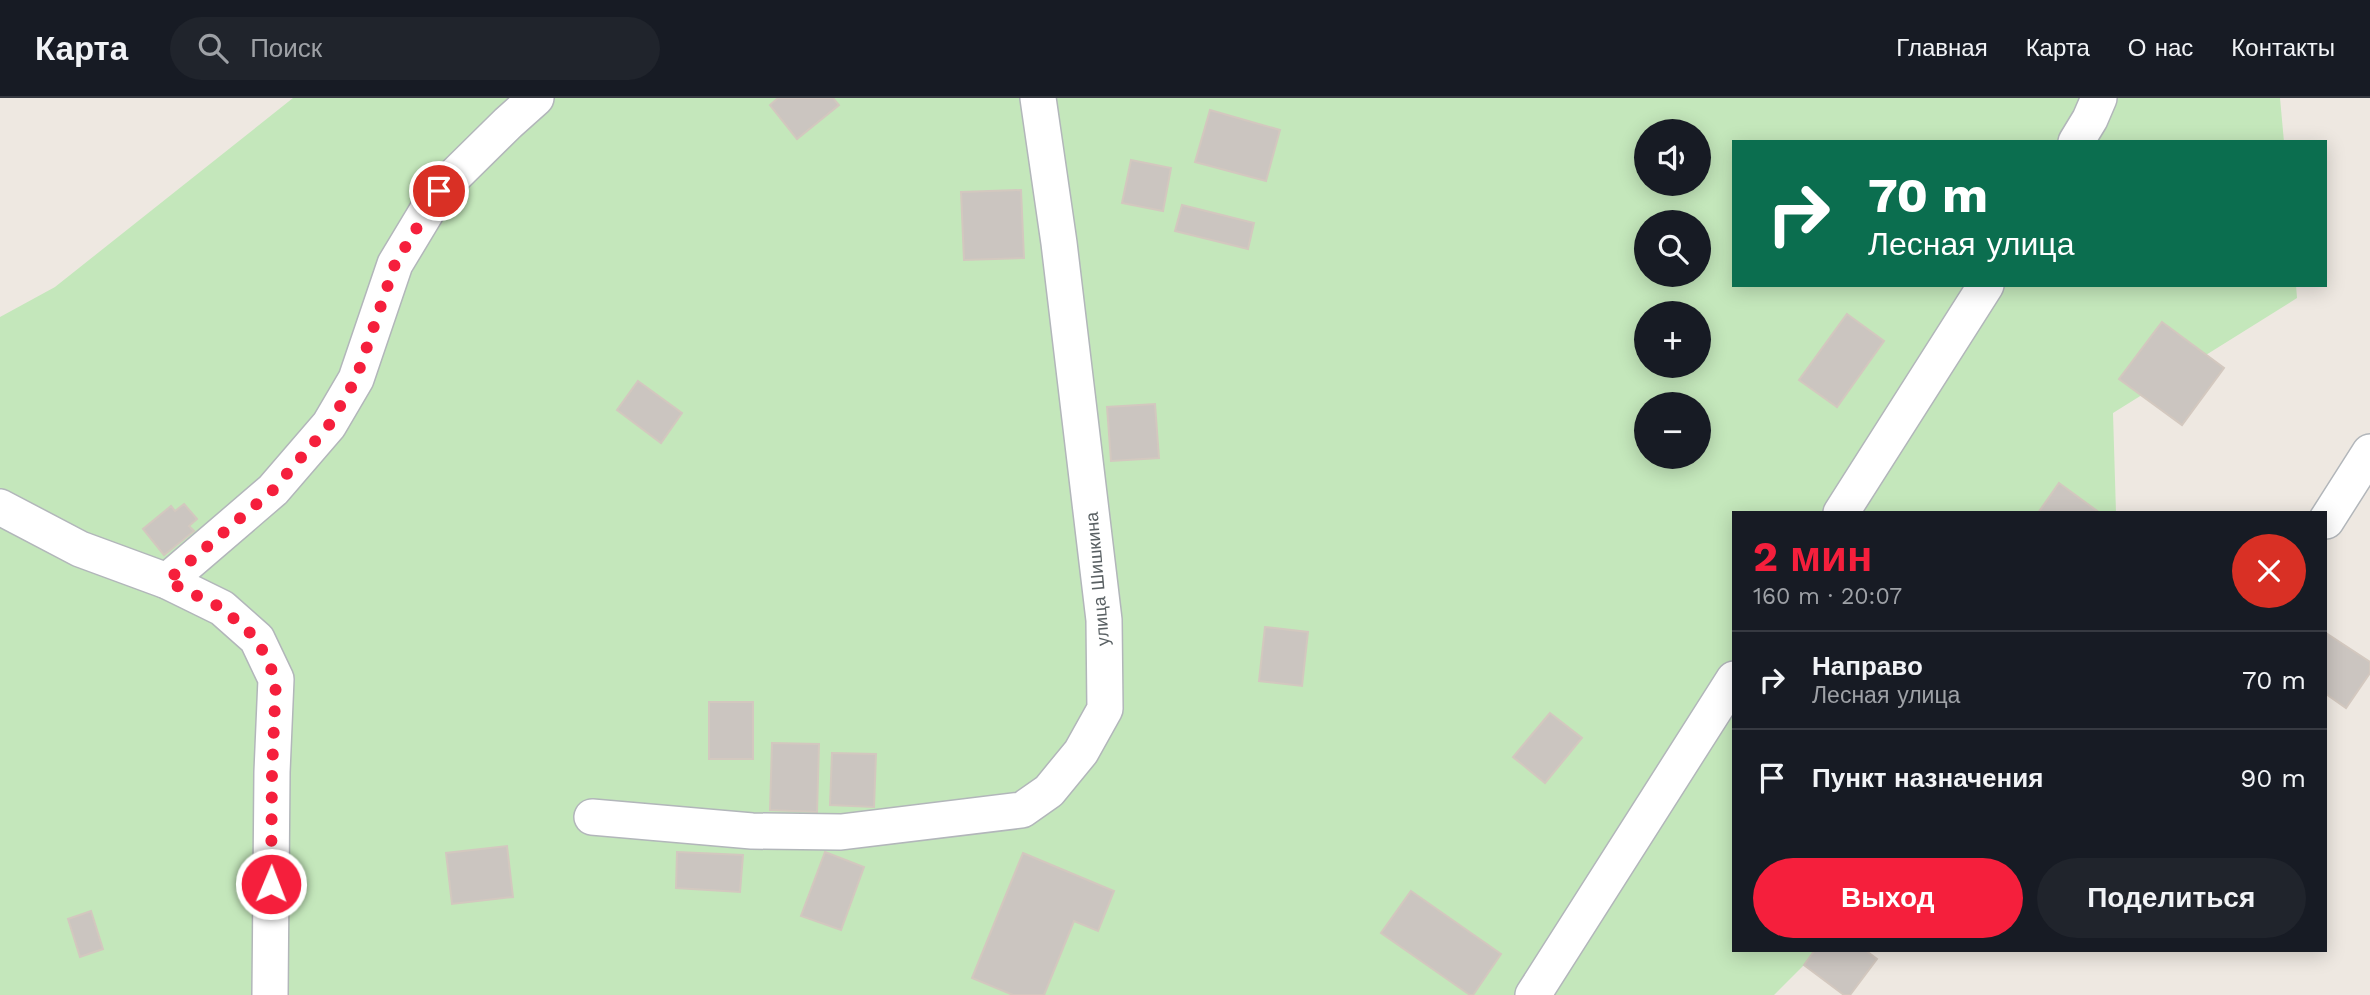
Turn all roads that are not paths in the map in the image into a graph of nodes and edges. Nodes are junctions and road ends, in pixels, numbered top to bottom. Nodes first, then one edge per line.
1 (536, 98) edge
2 (1038, 98) edge
3 (2099, 98) edge
4 (2077, 140) edge
5 (1985, 287) edge
6 (2370, 452) edge
7 (0, 507) edge
8 (1842, 511) edge
9 (2327, 520) edge
10 (167, 581) junction
11 (1732, 682) edge
12 (592, 817) dead end
13 (270, 995) edge
14 (1533, 995) edge

1 - 10 street
2 - 12 street, улица Шишкина
3 - 4 street
5 - 8 street
6 - 9 street
7 - 10 street
10 - 13 street
11 - 14 street

